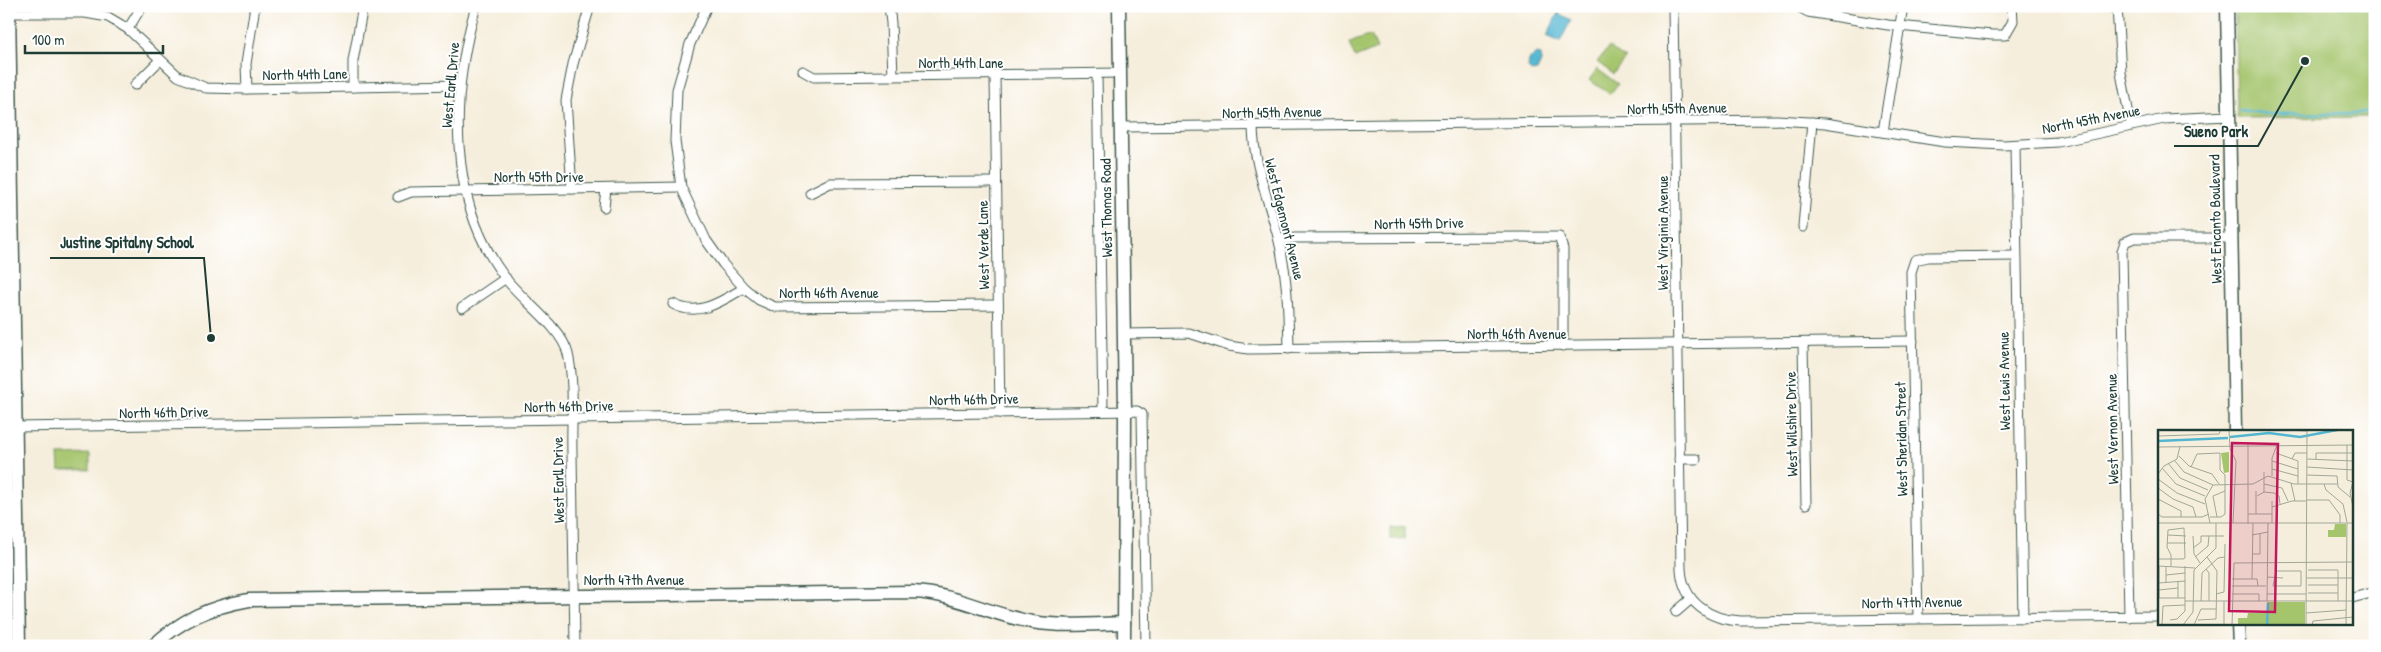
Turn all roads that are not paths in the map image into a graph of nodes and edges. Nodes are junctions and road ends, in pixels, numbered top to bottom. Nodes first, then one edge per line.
1 (142, 6) edge
2 (255, 6) edge
3 (363, 6) edge
4 (476, 6) edge
5 (590, 6) edge
6 (706, 6) edge
7 (889, 6) edge
8 (1119, 6) edge
9 (1673, 6) edge
10 (1797, 6) edge
11 (1903, 6) edge
12 (2012, 6) edge
13 (2117, 6) edge
14 (2227, 6) edge
15 (9, 10) edge
16 (1900, 26) junction
17 (128, 28) junction
18 (160, 60) junction
19 (803, 71) dead end
20 (1120, 73) junction
21 (1097, 74) junction
22 (893, 76) junction
23 (995, 76) junction
24 (136, 85) dead end
25 (460, 85) junction
26 (353, 87) junction
27 (247, 89) junction
28 (2229, 116) junction
29 (1675, 122) junction
30 (1812, 122) junction
31 (1253, 125) junction
32 (2131, 125) junction
33 (1121, 127) junction
34 (1883, 132) junction
35 (8, 143) edge
36 (2015, 144) junction
37 (996, 182) junction
38 (681, 187) junction
39 (572, 189) junction
40 (606, 189) junction
41 (464, 190) junction
42 (810, 193) dead end
43 (398, 197) dead end
44 (604, 207) dead end
45 (1803, 227) dead end
46 (2231, 238) junction
47 (1279, 240) junction
48 (2016, 256) junction
49 (506, 278) junction
50 (744, 288) junction
51 (673, 304) dead end
52 (998, 305) junction
53 (462, 308) dead end
54 (1124, 334) junction
55 (1913, 341) junction
56 (1803, 343) junction
57 (1677, 345) junction
58 (1563, 346) junction
59 (1289, 349) junction
60 (1103, 410) junction
61 (1125, 410) junction
62 (1000, 413) junction
63 (572, 419) junction
64 (14, 427) junction
65 (2235, 430) edge
66 (1696, 458) dead end
67 (1679, 459) junction
68 (1806, 504) dead end
69 (2375, 592) edge
70 (574, 595) junction
71 (2354, 597) edge
72 (1691, 600) junction
73 (1676, 612) dead end
74 (2129, 616) junction
75 (2158, 616) edge
76 (1918, 618) junction
77 (2023, 618) junction
78 (1124, 623) junction
79 (2238, 624) edge
80 (19, 646) edge
81 (153, 646) edge
82 (575, 646) edge
83 (1124, 646) edge
84 (1146, 646) edge
85 (2239, 646) edge

1 - 17 street
2 - 27 street
3 - 26 street
4 - 25 street, West Earll Drive
5 - 39 street
6 - 38 street, North 46th Avenue
7 - 22 street
8 - 20 street, West Thomas Road
9 - 29 street, West Virginia Avenue
10 - 16 street
11 - 16 street
12 - 16 street
13 - 32 street
14 - 28 street, West Encanto Boulevard
15 - 17 street, North 44th Lane
15 - 35 street
16 - 34 street
17 - 18 street, North 44th Lane
18 - 24 street
18 - 27 street, North 44th Lane
19 - 22 street, North 44th Lane
20 - 21 street, North 44th Lane
20 - 33 street, West Thomas Road
21 - 23 street, North 44th Lane
21 - 60 street, West Thomas Road
22 - 23 street, North 44th Lane
23 - 37 street, West Verde Lane
25 - 26 street, North 44th Lane
25 - 41 street, West Earll Drive
26 - 27 street, North 44th Lane
28 - 32 street, North 45th Avenue
28 - 46 street, West Encanto Boulevard
29 - 30 street, North 45th Avenue
29 - 31 street, North 45th Avenue
29 - 57 street, West Virginia Avenue
30 - 34 street, North 45th Avenue
30 - 45 street
31 - 33 street, North 45th Avenue
31 - 47 street, West Edgemont Avenue
32 - 36 street, North 45th Avenue
33 - 54 street, West Thomas Road
34 - 36 street, North 45th Avenue
35 - 64 street
36 - 48 street, West Lewis Avenue
37 - 42 street
37 - 52 street, West Verde Lane
38 - 40 street, North 45th Drive
38 - 50 street, North 46th Avenue
39 - 40 street, North 45th Drive
39 - 41 street, North 45th Drive
40 - 44 street
41 - 43 street, North 45th Drive
41 - 49 street, West Earll Drive
46 - 65 street, West Encanto Boulevard
46 - 74 street, West Vernon Avenue
47 - 58 street, North 45th Drive
47 - 59 street, West Edgemont Avenue
48 - 55 street, West Sheridan Street
48 - 77 street, West Lewis Avenue
49 - 53 street
49 - 63 street, West Earll Drive
50 - 51 street
50 - 52 street, North 46th Avenue
52 - 62 street, West Verde Lane
54 - 59 street, North 46th Avenue
54 - 61 street, West Thomas Road
55 - 56 street, North 46th Avenue
55 - 76 street, West Sheridan Street
56 - 57 street, North 46th Avenue
56 - 68 street, West Wilshire Drive
57 - 58 street, North 46th Avenue
57 - 67 street, West Virginia Avenue
58 - 59 street, North 46th Avenue
60 - 61 street, North 46th Drive
60 - 62 street, North 46th Drive
61 - 78 street, West Thomas Road
61 - 84 street
62 - 63 street, North 46th Drive
63 - 64 street, North 46th Drive
63 - 70 street, West Earll Drive
64 - 80 street
66 - 67 street
67 - 72 street, West Virginia Avenue
69 - 71 street
70 - 78 street, North 47th Avenue
70 - 81 street, North 47th Avenue
70 - 82 street, West Earll Drive
72 - 73 street
72 - 76 street, North 47th Avenue
74 - 75 street, North 47th Avenue
74 - 77 street, North 47th Avenue
76 - 77 street, North 47th Avenue
78 - 83 street, West Thomas Road
79 - 85 street

